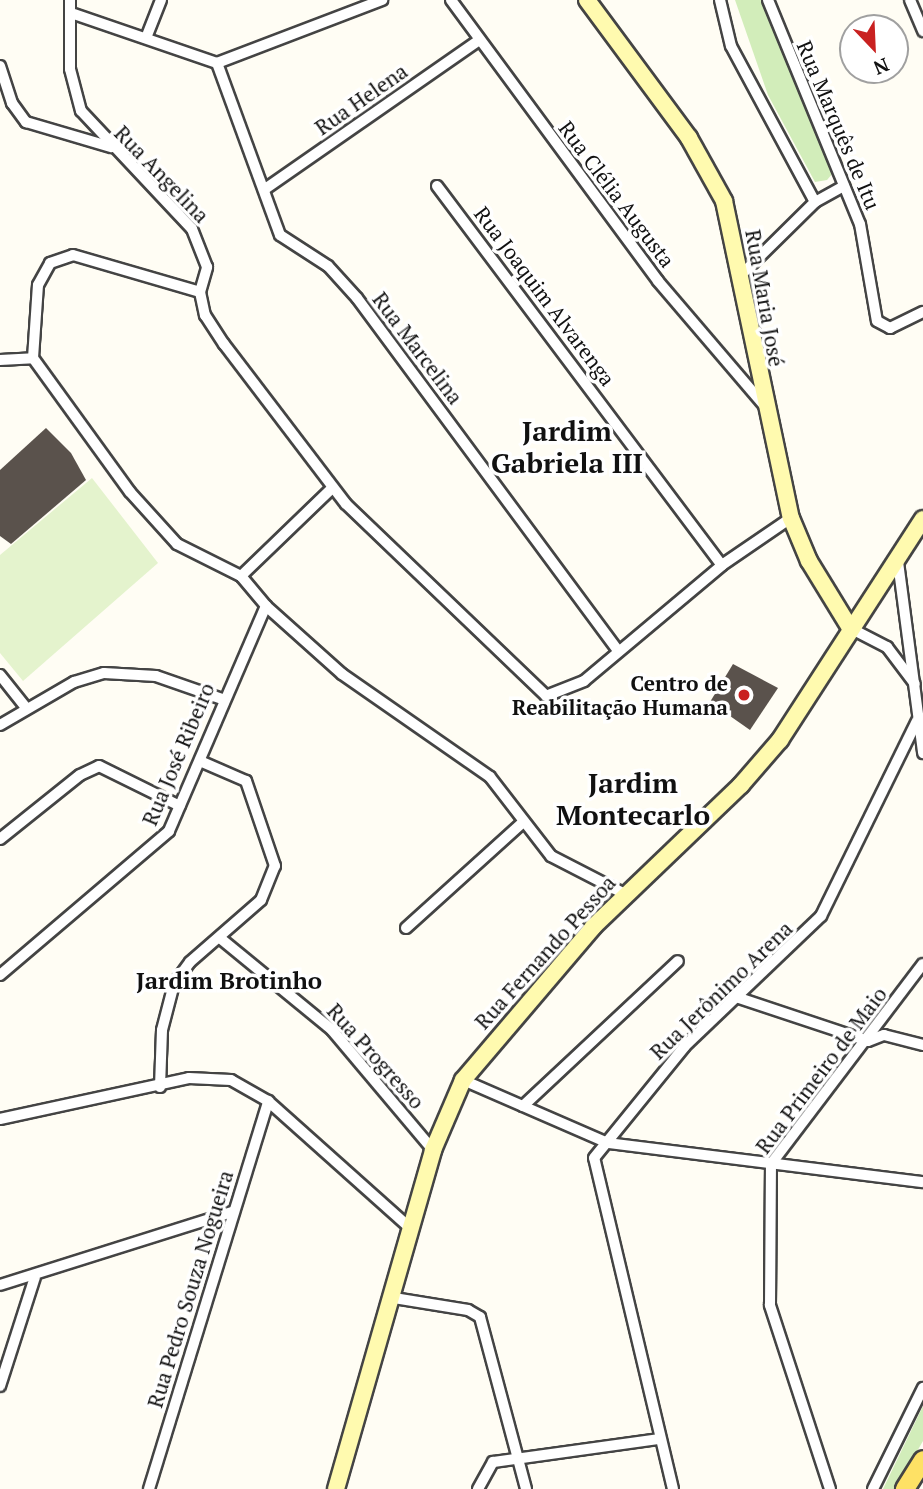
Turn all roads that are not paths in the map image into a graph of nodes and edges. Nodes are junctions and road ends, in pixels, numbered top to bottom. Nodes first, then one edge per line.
1 (70, 0) edge
2 (162, 0) edge
3 (382, 0) edge
4 (450, 0) edge
5 (587, 0) edge
6 (720, 0) edge
7 (768, 0) edge
8 (910, 0) edge
9 (74, 14) junction
10 (923, 31) edge
11 (146, 38) junction
12 (479, 40) junction
13 (217, 64) junction
14 (0, 66) edge
15 (12, 103) junction
16 (0, 104) edge
17 (114, 147) junction
18 (437, 186) dead end
19 (844, 186) junction
20 (265, 189) junction
21 (815, 202) junction
22 (743, 274) junction
23 (200, 292) junction
24 (923, 312) edge
25 (33, 358) junction
26 (0, 360) edge
27 (763, 404) junction
28 (332, 488) junction
29 (791, 517) junction
30 (923, 519) edge
31 (898, 562) junction
32 (722, 565) junction
33 (241, 576) junction
34 (266, 606) junction
35 (850, 628) junction
36 (617, 650) junction
37 (0, 675) edge
38 (917, 686) junction
39 (222, 699) junction
40 (27, 709) junction
41 (917, 721) junction
42 (0, 725) edge
43 (923, 753) edge
44 (200, 761) junction
45 (180, 806) junction
46 (521, 824) junction
47 (0, 839) edge
48 (625, 894) junction
49 (406, 928) dead end
50 (220, 938) junction
51 (678, 961) dead end
52 (923, 964) edge
53 (0, 975) edge
54 (736, 997) junction
55 (867, 1041) junction
56 (923, 1045) edge
57 (463, 1080) junction
58 (160, 1087) junction
59 (268, 1101) junction
60 (523, 1106) junction
61 (0, 1119) edge
62 (608, 1143) junction
63 (433, 1150) junction
64 (771, 1164) junction
65 (923, 1182) edge
66 (232, 1212) junction
67 (411, 1229) junction
68 (35, 1277) junction
69 (0, 1285) edge
70 (394, 1298) junction
71 (0, 1386) edge
72 (923, 1388) edge
73 (658, 1439) junction
74 (517, 1460) junction
75 (923, 1460) edge
76 (149, 1489) edge
77 (337, 1489) edge
78 (478, 1489) edge
79 (526, 1489) edge
80 (673, 1489) edge
81 (830, 1489) edge
82 (873, 1489) edge
83 (905, 1489) edge

1 - 9 street, Rua Angelina
2 - 11 street
3 - 13 street
4 - 12 street, Rua Clélia Augusta
5 - 22 main road, Rua Maria José
6 - 21 street
7 - 19 street, Rua Marquês de Itu
8 - 10 street
9 - 11 street
9 - 17 street, Rua Angelina
11 - 13 street
12 - 20 street, Rua Helena
12 - 27 street, Rua Clélia Augusta
13 - 20 street, Rua Marcelina
14 - 15 street
15 - 16 street
15 - 17 street
17 - 23 street, Rua Angelina
18 - 32 street, Rua Joaquim Alvarenga
19 - 21 street
19 - 24 street, Rua Marquês de Itu
20 - 36 street, Rua Marcelina
21 - 22 street
22 - 27 main road, Rua Maria José
23 - 25 street
23 - 28 street
25 - 26 street
25 - 33 street
27 - 29 main road, Rua Maria José
28 - 33 street
28 - 36 street
29 - 32 street
29 - 35 main road, Rua Maria José
30 - 31 main road, Rua Fernando Pessoa
31 - 35 main road, Rua Fernando Pessoa
31 - 38 street
32 - 36 street
33 - 34 street
34 - 39 street, Rua José Ribeiro
34 - 46 street
35 - 38 street
35 - 48 main road, Rua Fernando Pessoa
37 - 40 street
38 - 41 street
39 - 40 street
39 - 44 street, Rua José Ribeiro
40 - 42 street
41 - 43 street
41 - 54 street, Rua Jerônimo Arena
44 - 45 street, Rua José Ribeiro
44 - 50 street
45 - 47 street
45 - 53 street, Rua José Ribeiro
46 - 48 street
46 - 49 street
48 - 57 main road, Rua Fernando Pessoa
50 - 58 street
50 - 63 street, Rua Progresso
51 - 60 street
52 - 55 street, Rua Primeiro de Maio
54 - 55 street
54 - 62 street, Rua Jerônimo Arena
55 - 56 street
55 - 64 street, Rua Primeiro de Maio
57 - 60 street
57 - 63 main road, Rua Fernando Pessoa
58 - 59 street
58 - 61 street
59 - 66 street, Rua Pedro Souza Nogueira
59 - 67 street
60 - 62 street
62 - 64 street
62 - 73 street, Rua Jerônimo Arena
63 - 67 main road, Rua Fernando Pessoa
64 - 65 street
64 - 81 street, Rua Primeiro de Maio
66 - 68 street
66 - 76 street, Rua Pedro Souza Nogueira
67 - 70 main road, Rua Fernando Pessoa
68 - 69 street
68 - 71 street
70 - 74 street
70 - 77 main road, Rua Fernando Pessoa
72 - 82 street
73 - 74 street
73 - 80 street, Rua Jerônimo Arena
74 - 78 street
74 - 79 street
75 - 83 main road

